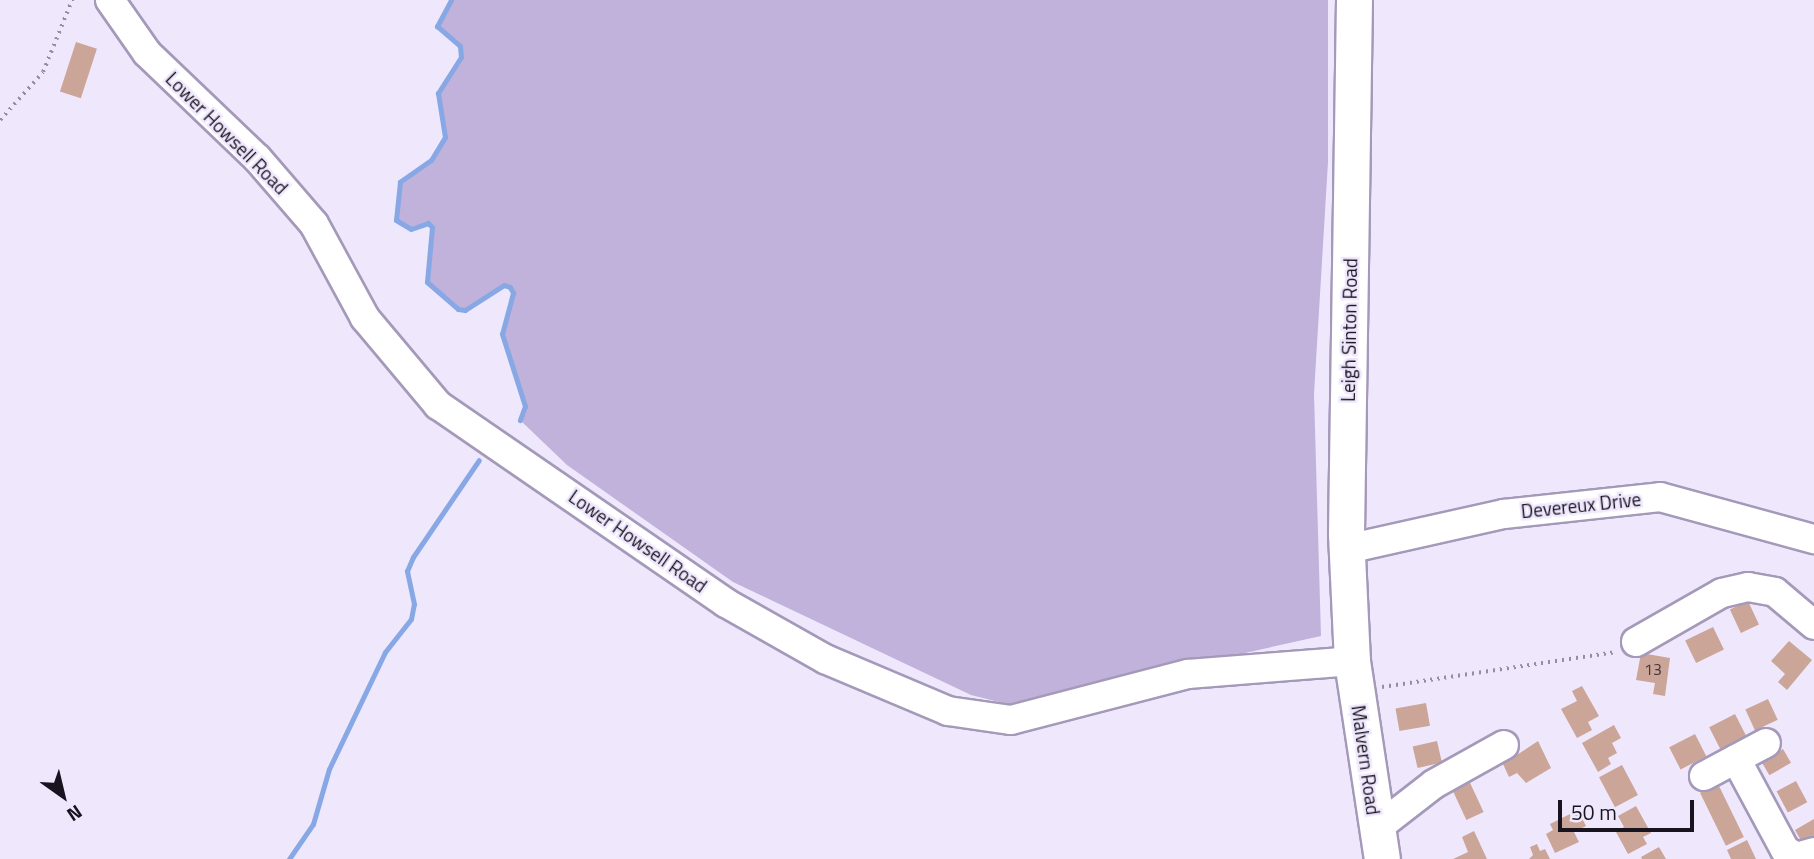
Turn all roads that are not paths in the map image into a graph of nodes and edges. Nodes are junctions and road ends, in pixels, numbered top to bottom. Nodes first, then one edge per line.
1 (110, 0) edge
2 (1354, 0) edge
3 (1814, 539) edge
4 (1347, 549) junction
5 (1814, 625) edge
6 (1636, 642) road end
7 (1354, 676) junction
8 (1766, 743) dead end
9 (1503, 745) dead end
10 (1736, 760) junction
11 (1704, 776) dead end
12 (1379, 844) edge
13 (1802, 856) edge

1 - 7 street, Lower Howsell Road
2 - 4 main road, Leigh Sinton Road
3 - 4 street, Devereux Drive
4 - 7 main road, Leigh Sinton Road
5 - 6 street
7 - 12 main road, Malvern Road
8 - 10 street
9 - 12 street
10 - 11 street
10 - 13 street

